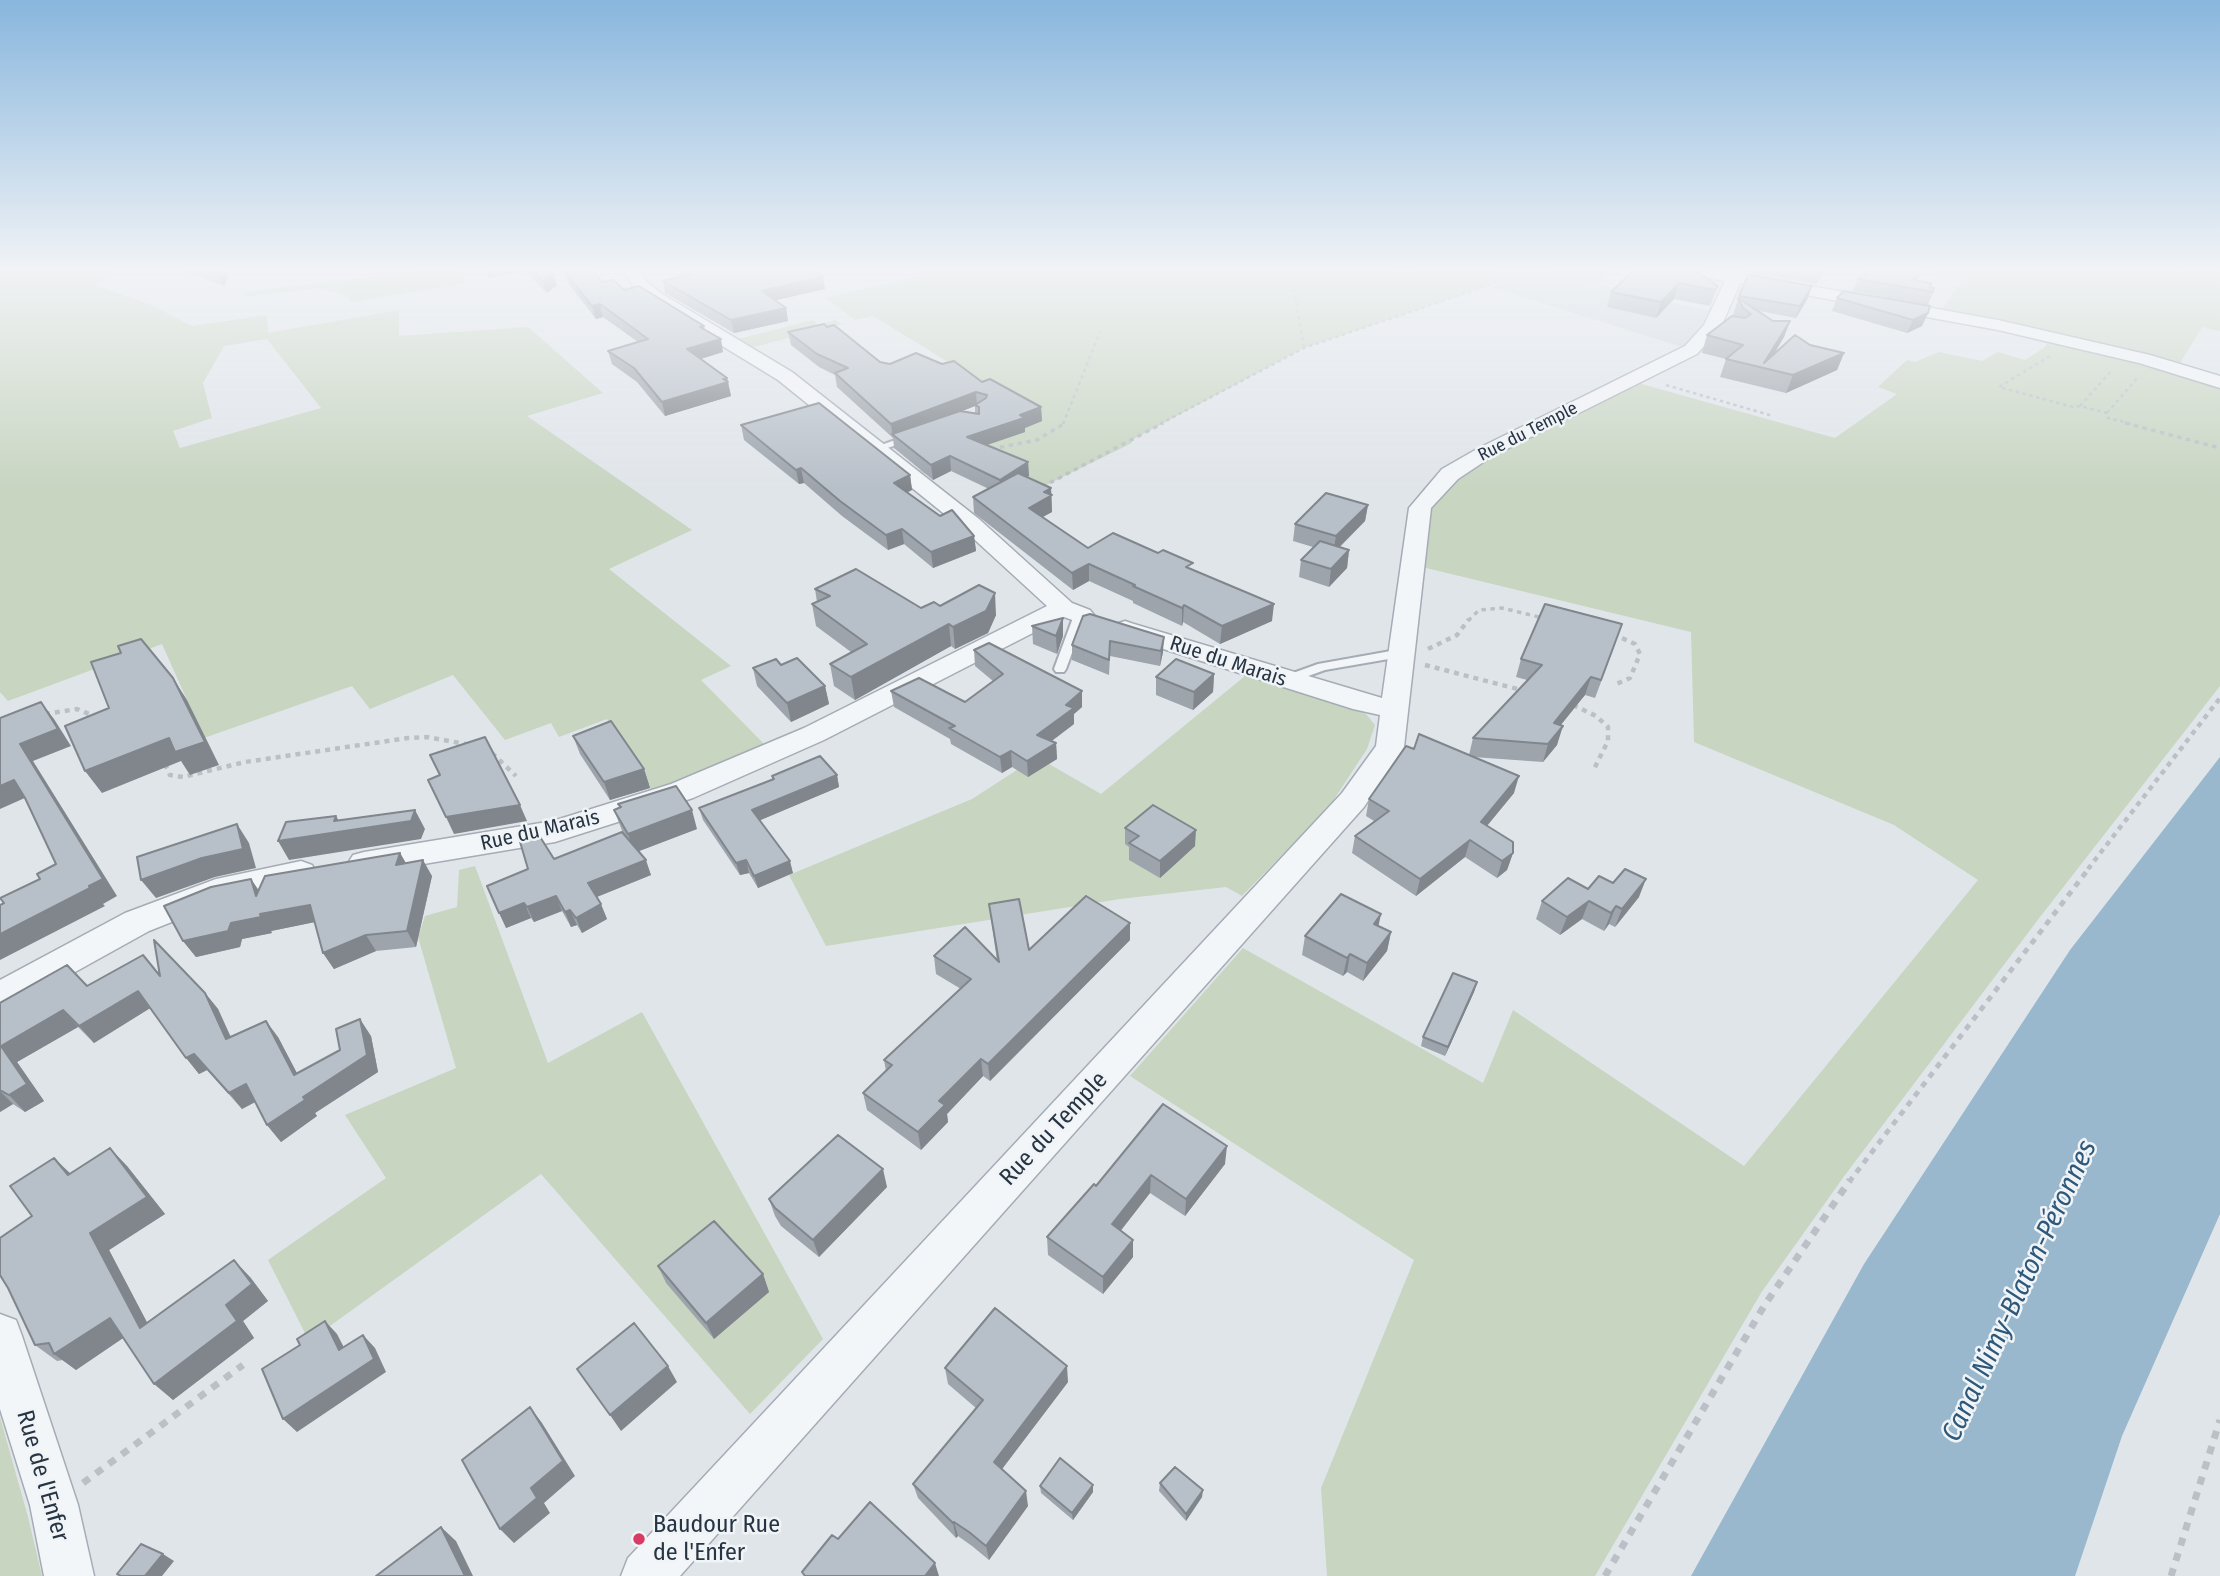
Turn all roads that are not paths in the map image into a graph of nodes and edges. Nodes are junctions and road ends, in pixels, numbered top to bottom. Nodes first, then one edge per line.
1 (726, 342) edge
2 (1701, 342) edge
3 (2069, 342) edge
4 (2220, 382) edge
5 (923, 433) edge
6 (878, 449) junction
7 (1071, 612) junction
8 (1409, 655) junction
9 (1060, 669) dead end
10 (1286, 680) junction
11 (1395, 709) junction
12 (0, 997) edge
13 (0, 1336) edge
14 (69, 1576) edge
15 (646, 1576) edge

1 - 6 street, Rue du Marais
2 - 8 street, Rue du Temple
3 - 4 street
5 - 6 lane
6 - 7 street, Rue du Marais
7 - 9 lane
7 - 10 street, Rue du Marais
7 - 12 street, Rue du Marais
8 - 10 lane
8 - 11 street, Rue du Temple
10 - 11 street, Rue du Marais
11 - 15 street, Rue du Temple
13 - 14 street, Rue de l'Enfer

